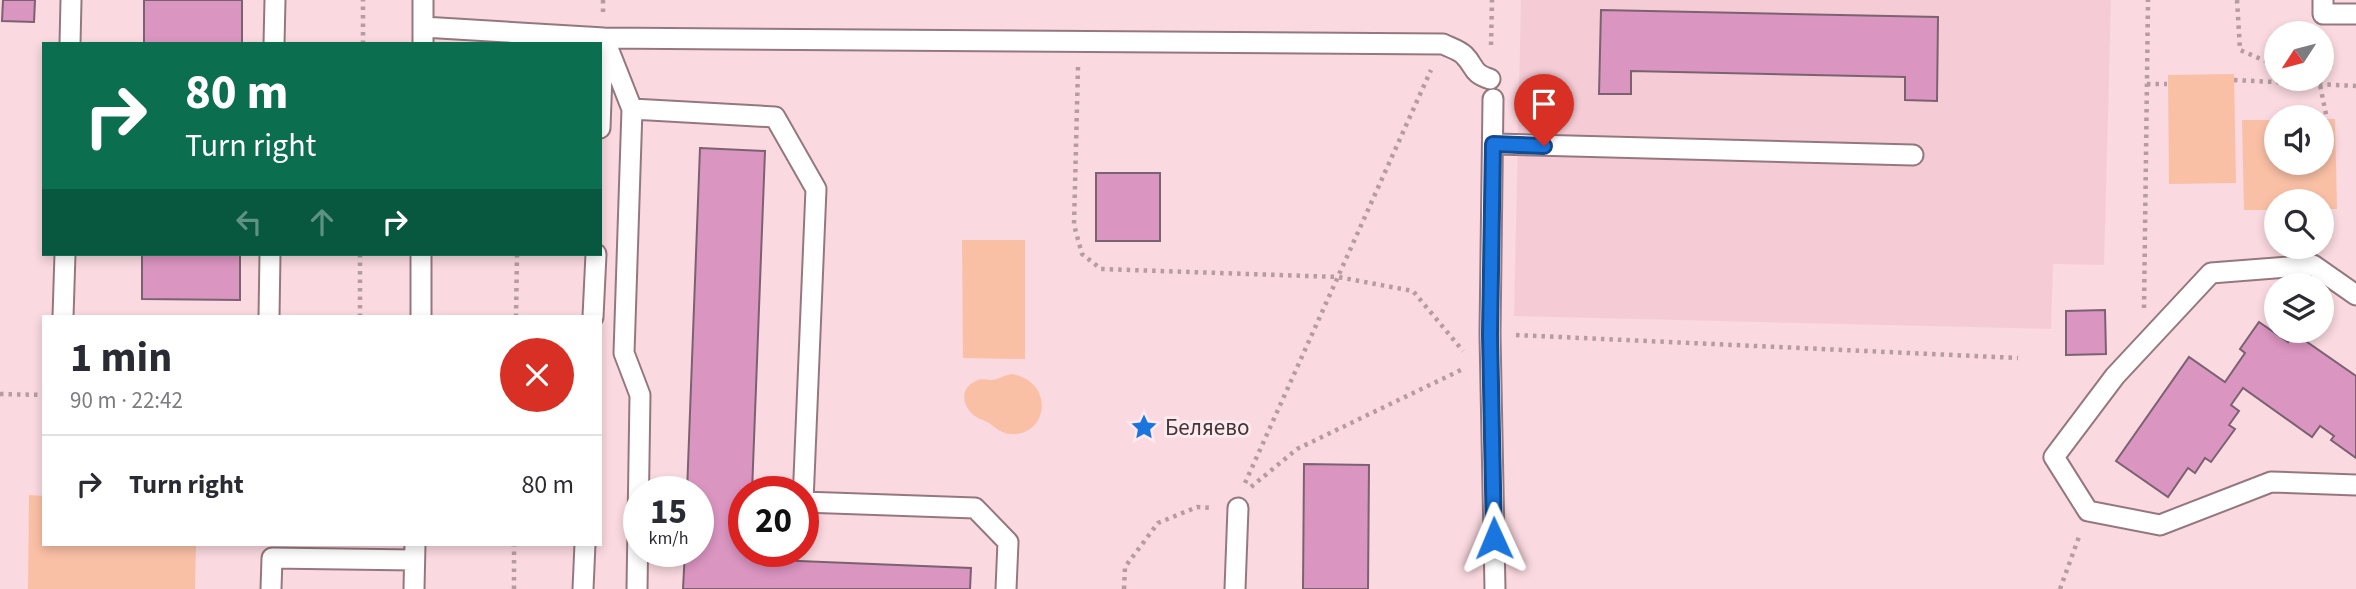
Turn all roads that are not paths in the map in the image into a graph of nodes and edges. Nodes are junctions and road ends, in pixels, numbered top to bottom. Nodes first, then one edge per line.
1 (71, 0) edge
2 (275, 0) edge
3 (423, 0) edge
4 (2323, 0) edge
5 (2356, 13) edge
6 (423, 35) edge
7 (604, 38) junction
8 (69, 42) edge
9 (274, 42) edge
10 (1490, 79) dead end
11 (602, 83) edge
12 (1493, 99) dead end
13 (632, 110) junction
14 (1493, 144) junction
15 (1913, 155) dead end
16 (65, 256) edge
17 (270, 256) edge
18 (421, 256) edge
19 (596, 256) edge
20 (2356, 295) edge
21 (63, 315) edge
22 (269, 315) edge
23 (421, 315) edge
24 (593, 315) edge
25 (2356, 485) edge
26 (1238, 508) road end
27 (585, 546) edge
28 (415, 552) edge
29 (271, 589) edge
30 (414, 589) edge
31 (583, 589) edge
32 (637, 589) edge
33 (1006, 589) edge
34 (1235, 589) edge
35 (1495, 589) edge

1 - 8 lane
2 - 9 lane
3 - 6 lane
4 - 5 lane
6 - 7 lane
7 - 10 lane
7 - 11 lane
7 - 13 lane
12 - 14 lane
13 - 32 lane
13 - 33 lane
14 - 15 lane
14 - 35 lane
16 - 21 lane
17 - 22 lane
18 - 23 lane
19 - 24 lane
20 - 25 lane
26 - 34 lane
27 - 31 lane
28 - 29 lane
28 - 30 lane

